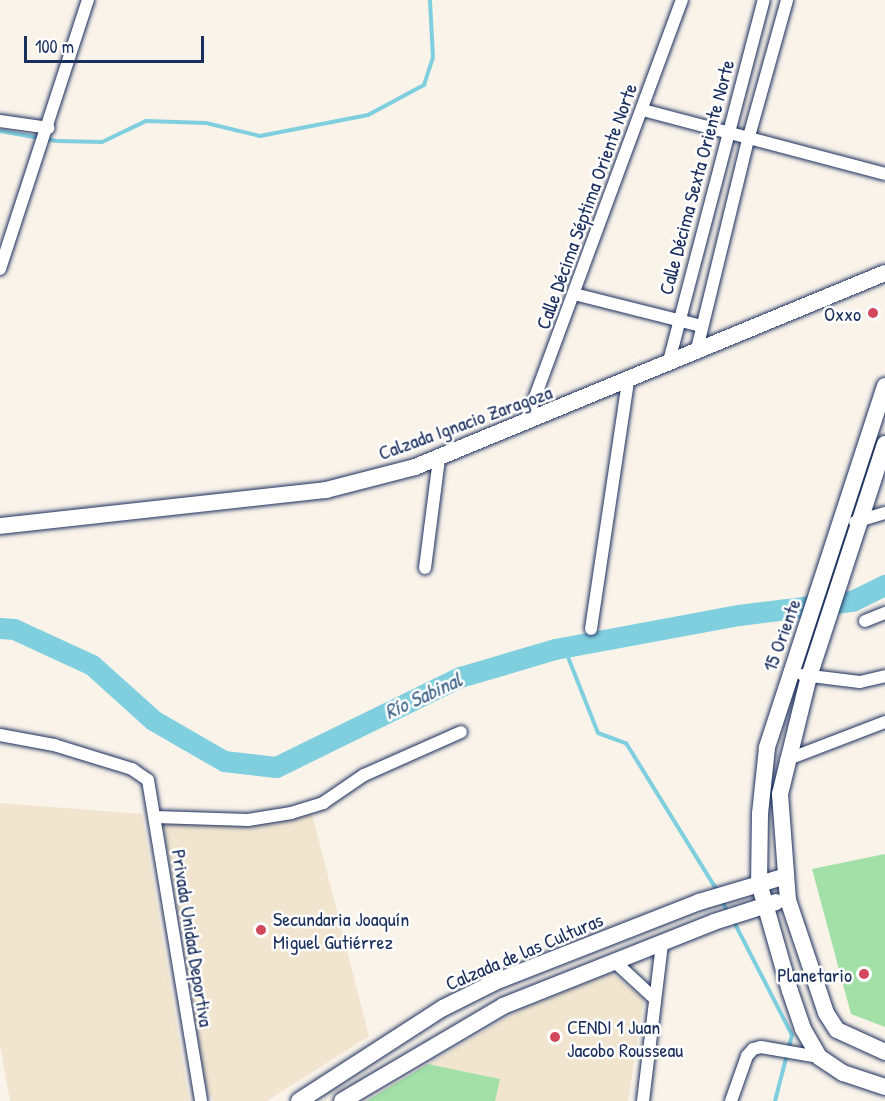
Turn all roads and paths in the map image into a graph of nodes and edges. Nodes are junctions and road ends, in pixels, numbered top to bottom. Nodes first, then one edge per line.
1 (88, 0) edge
2 (682, 0) edge
3 (764, 0) edge
4 (787, 0) edge
5 (643, 110) junction
6 (0, 122) edge
7 (47, 131) junction
8 (726, 134) junction
9 (747, 140) junction
10 (885, 174) edge
11 (0, 269) edge
12 (885, 273) edge
13 (574, 294) junction
14 (678, 320) junction
15 (701, 326) junction
16 (696, 353) junction
17 (668, 365) junction
18 (628, 382) junction
19 (885, 386) edge
20 (525, 424) junction
21 (885, 444) edge
22 (439, 458) junction
23 (885, 513) edge
24 (862, 520) junction
25 (0, 526) edge
26 (840, 526) junction
27 (425, 568) dead end
28 (885, 613) edge
29 (865, 621) dead end
30 (591, 629) dead end
31 (789, 673) junction
32 (809, 675) junction
33 (885, 676) edge
34 (885, 722) edge
35 (461, 732) dead end
36 (0, 735) edge
37 (786, 760) junction
38 (155, 818) junction
39 (783, 877) junction
40 (759, 883) junction
41 (788, 900) junction
42 (766, 904) junction
43 (662, 943) junction
44 (615, 962) junction
45 (520, 972) junction
46 (532, 995) junction
47 (655, 999) junction
48 (885, 1052) edge
49 (810, 1056) junction
50 (885, 1087) edge
51 (201, 1101) edge
52 (299, 1101) edge
53 (342, 1101) edge
54 (643, 1101) edge
55 (731, 1101) edge

1 - 7 street
2 - 5 street, Calle Décima Séptima Oriente Norte
3 - 8 street, Calle Décima Sexta Oriente Norte
4 - 9 street, Calle Décima Sexta Oriente Norte
5 - 8 street
5 - 13 street, Calle Décima Séptima Oriente Norte
6 - 7 street
7 - 11 street
8 - 9 street
8 - 14 street, Calle Décima Sexta Oriente Norte
9 - 10 street
9 - 15 street, Calle Décima Sexta Oriente Norte
12 - 16 main road, Calzada Ignacio Zaragoza
13 - 14 street
13 - 20 street, Calle Décima Séptima Oriente Norte
14 - 15 street
14 - 17 street, Calle Décima Sexta Oriente Norte
15 - 16 street, Calle Décima Sexta Oriente Norte
16 - 17 main road, Calzada Ignacio Zaragoza
17 - 18 main road, Calzada Ignacio Zaragoza
18 - 20 main road, Calzada Ignacio Zaragoza
18 - 30 street
19 - 26 main road, 15 Oriente
20 - 22 main road, Calzada Ignacio Zaragoza
21 - 24 main road, 15 Oriente
22 - 25 main road, Calzada Ignacio Zaragoza
22 - 27 street
23 - 24 street
24 - 26 street
24 - 32 main road, 15 Oriente
26 - 31 main road, 15 Oriente
28 - 29 street
31 - 32 street
31 - 40 main road, 15 Oriente
32 - 33 street
32 - 37 main road, 15 Oriente
34 - 37 street
35 - 38 street
36 - 38 street, Privada Unidad Deportiva
37 - 39 main road, 15 Oriente
38 - 51 street, Privada Unidad Deportiva
39 - 40 main road, Calzada de las Culturas
39 - 41 main road, 15 Oriente
40 - 42 main road, 15 Oriente
40 - 45 main road, Calzada de las Culturas
41 - 42 main road
41 - 48 main road, 15 Oriente
42 - 43 main road
42 - 49 main road, 15 Oriente
43 - 44 main road
43 - 47 street
44 - 46 main road
44 - 47 street
45 - 46 main road
45 - 52 main road, Calzada de las Culturas
46 - 53 main road
47 - 54 street
49 - 50 main road
49 - 55 street

